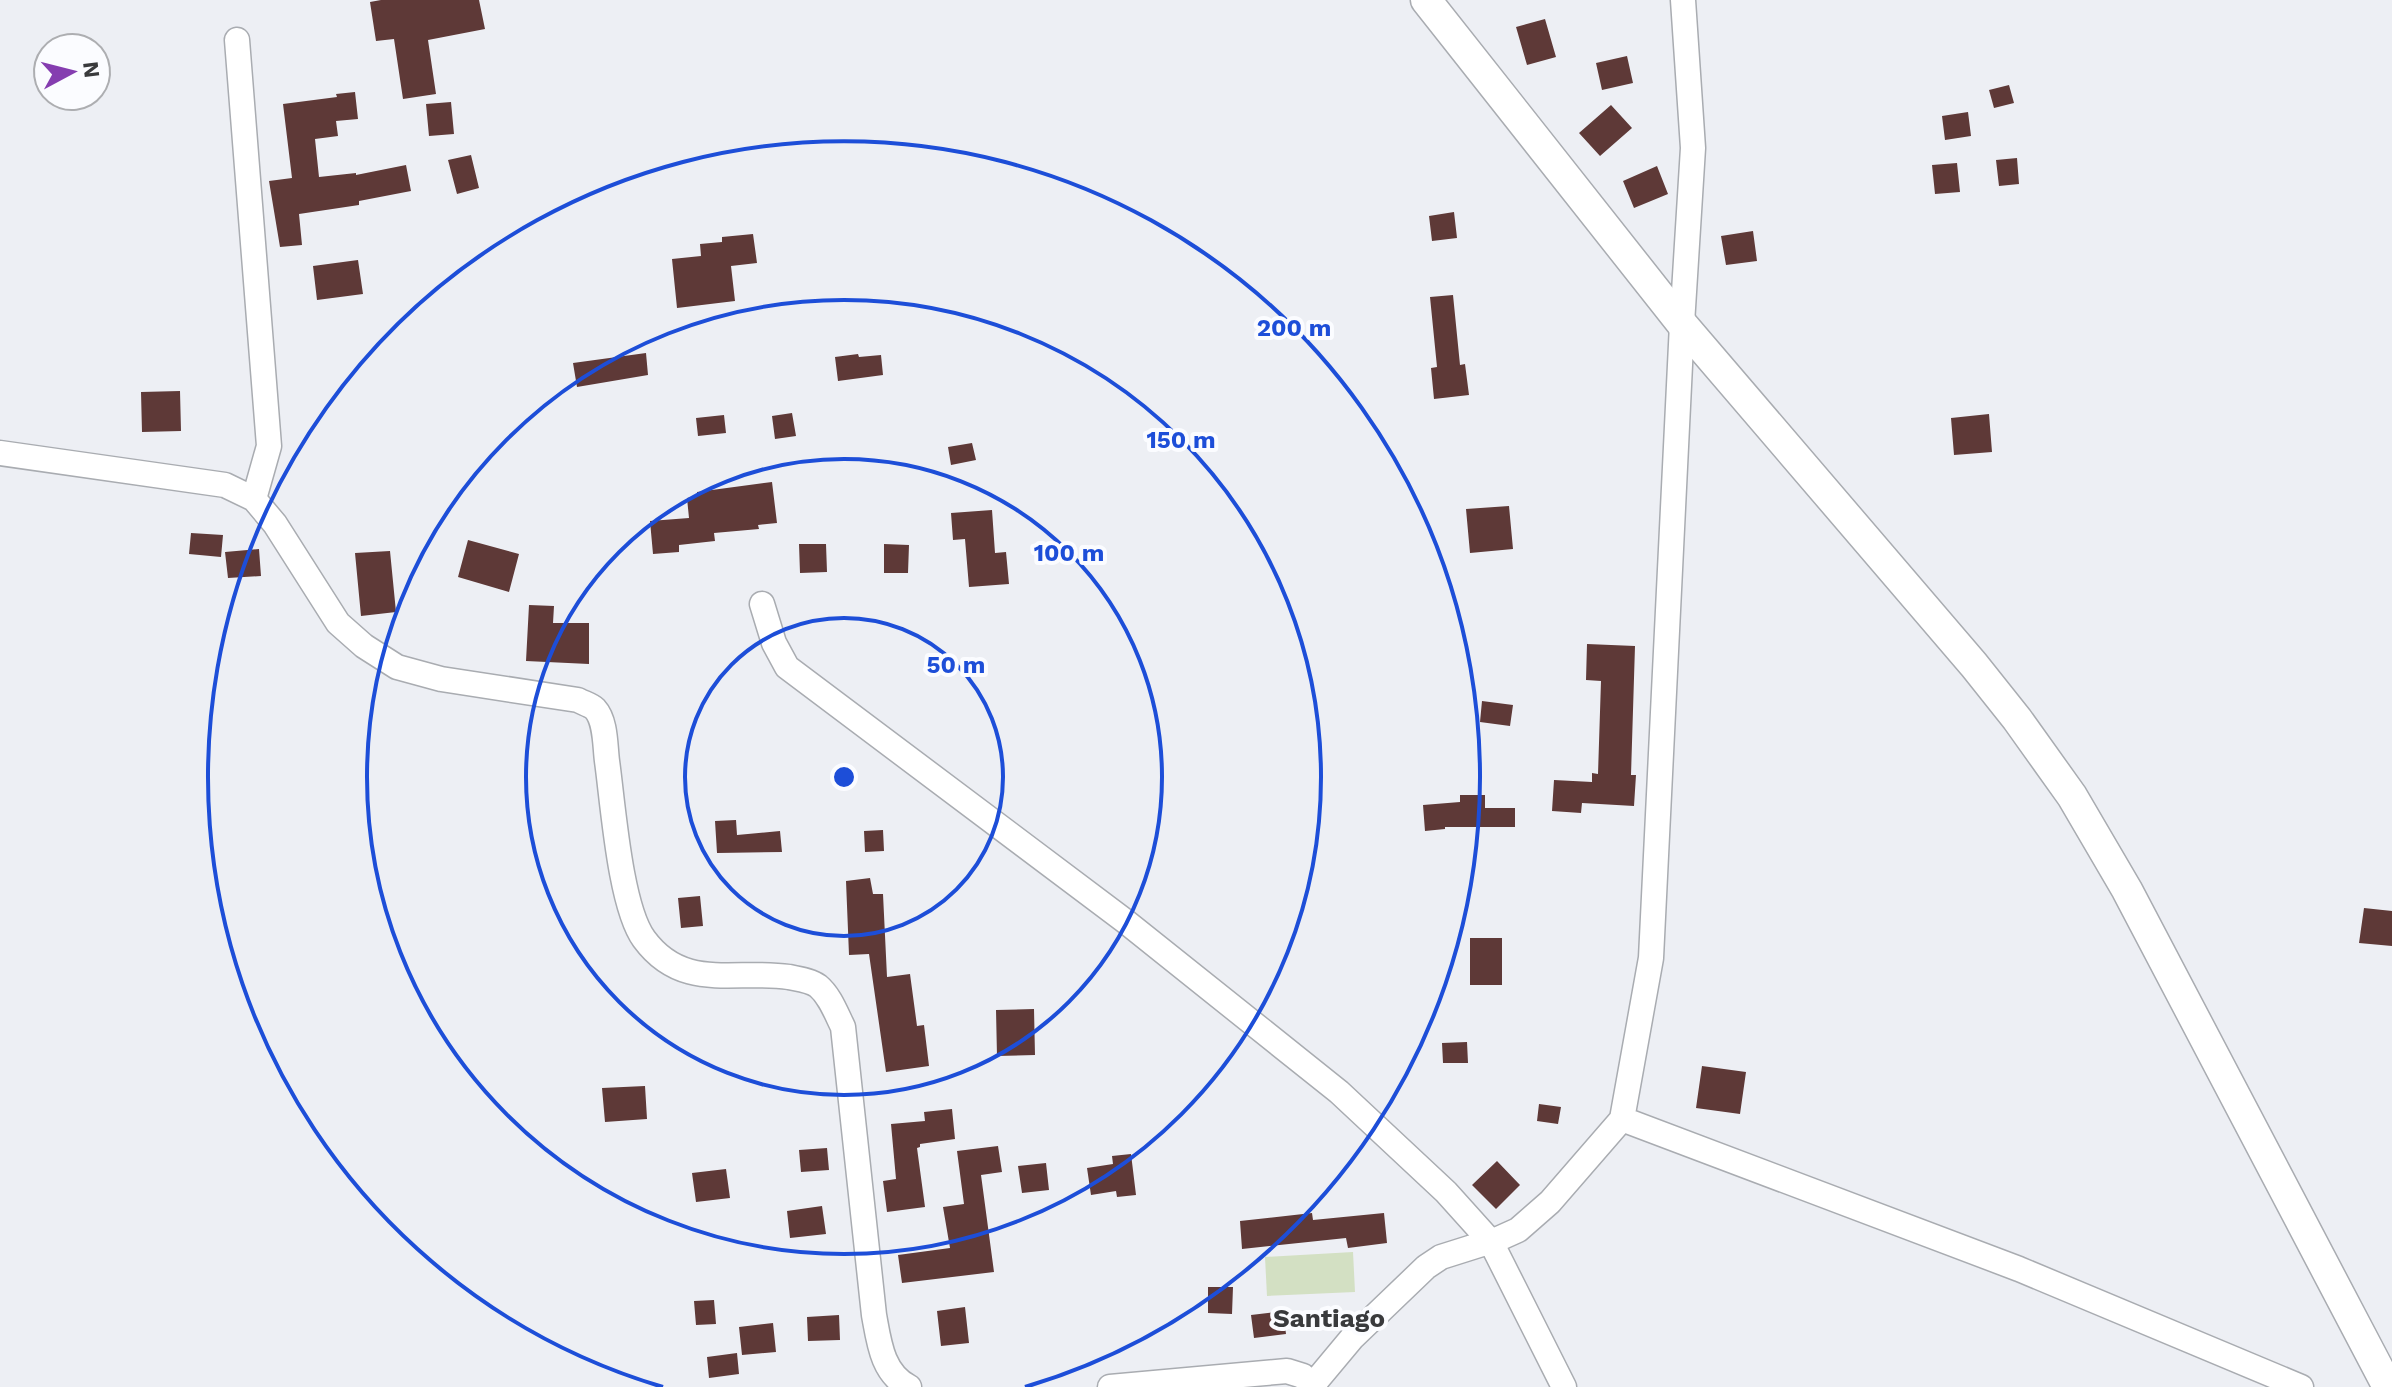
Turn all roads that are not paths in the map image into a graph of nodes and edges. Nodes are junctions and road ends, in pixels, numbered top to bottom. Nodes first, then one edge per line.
1 (1426, 0) edge
2 (1683, 0) edge
3 (237, 40) dead end
4 (1682, 324) junction
5 (0, 453) edge
6 (254, 499) junction
7 (762, 604) dead end
8 (1622, 1119) junction
9 (1491, 1242) junction
10 (1312, 1386) edge
11 (909, 1387) edge
12 (1110, 1387) edge
13 (1564, 1387) edge
14 (2301, 1387) edge
15 (2388, 1387) edge

1 - 4 street
2 - 4 street
3 - 6 street
4 - 8 street
4 - 15 street
5 - 6 street
6 - 11 street
7 - 9 street
8 - 9 street
8 - 14 street
9 - 10 street
9 - 13 street
10 - 12 street

